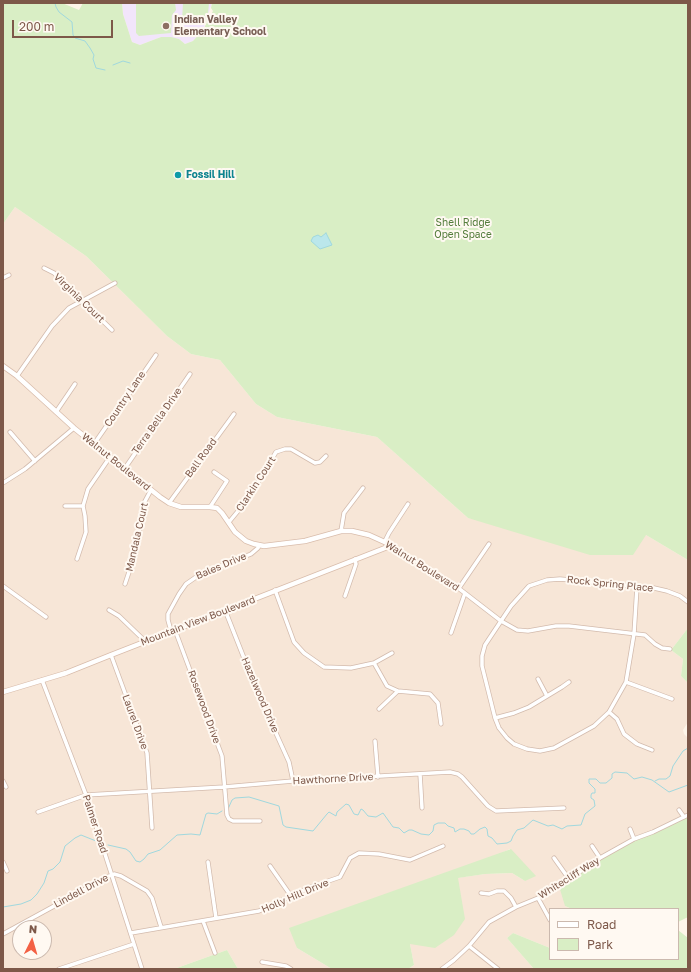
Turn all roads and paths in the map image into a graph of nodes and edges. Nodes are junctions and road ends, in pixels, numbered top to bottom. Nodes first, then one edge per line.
1 (44, 268) dead end
2 (9, 275) dead end
3 (3, 278) edge
4 (115, 283) dead end
5 (82, 301) junction
6 (112, 330) dead end
7 (156, 355) dead end
8 (3, 366) edge
9 (190, 374) dead end
10 (17, 376) junction
11 (75, 384) dead end
12 (56, 412) junction
13 (234, 414) dead end
14 (74, 428) junction
15 (10, 432) dead end
16 (94, 444) junction
17 (110, 456) junction
18 (326, 456) dead end
19 (35, 461) junction
20 (125, 468) junction
21 (214, 472) dead end
22 (3, 483) edge
23 (363, 488) dead end
24 (151, 490) junction
25 (169, 503) junction
26 (408, 504) dead end
27 (65, 506) dead end
28 (83, 506) junction
29 (210, 506) junction
30 (229, 522) junction
31 (341, 531) junction
32 (387, 542) junction
33 (489, 544) dead end
34 (259, 546) junction
35 (77, 559) dead end
36 (355, 559) junction
37 (125, 584) dead end
38 (3, 586) edge
39 (637, 587) junction
40 (459, 588) junction
41 (275, 590) junction
42 (465, 593) junction
43 (344, 596) dead end
44 (688, 602) edge
45 (109, 610) dead end
46 (225, 610) junction
47 (46, 617) dead end
48 (501, 622) junction
49 (173, 630) junction
50 (451, 632) dead end
51 (634, 634) junction
52 (145, 641) junction
53 (670, 649) dead end
54 (392, 652) dead end
55 (111, 655) junction
56 (374, 663) junction
57 (538, 679) dead end
58 (42, 680) junction
59 (569, 682) dead end
60 (626, 682) junction
61 (398, 690) junction
62 (3, 692) edge
63 (547, 696) junction
64 (672, 699) dead end
65 (379, 709) dead end
66 (609, 712) junction
67 (495, 718) junction
68 (441, 724) dead end
69 (375, 741) dead end
70 (652, 750) dead end
71 (420, 774) junction
72 (378, 777) junction
73 (3, 781) edge
74 (293, 781) junction
75 (6, 787) dead end
76 (224, 787) junction
77 (150, 791) junction
78 (86, 795) junction
79 (422, 808) dead end
80 (564, 808) dead end
81 (679, 810) dead end
82 (38, 812) dead end
83 (686, 816) edge
84 (260, 821) dead end
85 (152, 828) dead end
86 (630, 829) dead end
87 (634, 839) junction
88 (443, 846) dead end
89 (592, 846) dead end
90 (554, 858) dead end
91 (600, 858) junction
92 (3, 862) edge
93 (208, 862) dead end
94 (270, 866) dead end
95 (7, 871) dead end
96 (111, 875) junction
97 (570, 879) junction
98 (481, 893) dead end
99 (291, 896) junction
100 (538, 898) junction
101 (516, 907) junction
102 (216, 918) junction
103 (549, 918) edge
104 (204, 921) junction
105 (161, 927) junction
106 (131, 933) junction
107 (3, 934) edge
108 (134, 944) junction
109 (469, 946) junction
110 (215, 953) dead end
111 (262, 962) dead end
112 (59, 969) edge
113 (142, 969) edge
114 (291, 969) edge
115 (442, 969) edge
116 (498, 969) edge

1 - 5 street, Virginia Court
2 - 3 street
4 - 5 street
5 - 6 street, Virginia Court
5 - 10 street
7 - 16 street, Country Lane
8 - 10 street, Walnut Boulevard
9 - 20 street, Terra Bella Drive
10 - 12 street, Walnut Boulevard
11 - 12 street
12 - 14 street, Walnut Boulevard
13 - 25 street, Ball Road
14 - 16 street, Walnut Boulevard
14 - 19 street
15 - 19 street
16 - 17 street, Walnut Boulevard
17 - 20 street, Walnut Boulevard
17 - 28 street
18 - 30 street, Clarkin Court
19 - 22 street
20 - 24 street, Walnut Boulevard
21 - 29 street
23 - 31 street
24 - 25 street, Walnut Boulevard
24 - 37 street, Mandala Court
25 - 29 street, Walnut Boulevard
26 - 32 street
27 - 28 street
28 - 35 street
29 - 30 street
30 - 34 street
31 - 32 street, Walnut Boulevard
31 - 34 street, Walnut Boulevard
32 - 36 street, Mountain View Boulevard
32 - 40 street, Walnut Boulevard
33 - 40 street
34 - 49 street, Bales Drive
36 - 41 street, Mountain View Boulevard
36 - 43 street
38 - 47 street
39 - 44 street, Rock Spring Place
39 - 48 street, Rock Spring Place
39 - 51 street
40 - 42 street, Walnut Boulevard
41 - 46 street, Mountain View Boulevard
41 - 56 street
42 - 48 street, Walnut Boulevard
42 - 50 street
45 - 52 street
46 - 49 street, Mountain View Boulevard
46 - 74 street, Hazelwood Drive
48 - 51 street, Walnut Boulevard
48 - 67 street
49 - 52 street, Mountain View Boulevard
49 - 76 street, Rosewood Drive
51 - 53 street, Walnut Boulevard
51 - 60 street
52 - 55 street, Mountain View Boulevard
54 - 56 street
55 - 58 street, Mountain View Boulevard
55 - 77 street, Laurel Drive
56 - 61 street
57 - 63 street
58 - 62 street, Mountain View Boulevard
58 - 78 street, Palmer Road
59 - 63 street
60 - 64 street
60 - 66 street
61 - 65 street
61 - 68 street
63 - 67 street
66 - 67 street
66 - 70 street
69 - 72 street
71 - 72 street, Hawthorne Drive
71 - 79 street
71 - 80 street, Hawthorne Drive
72 - 74 street, Hawthorne Drive
73 - 75 street
74 - 76 street, Hawthorne Drive
76 - 77 street, Hawthorne Drive
76 - 84 street, Rosewood Drive
77 - 78 street, Hawthorne Drive
77 - 85 street, Laurel Drive
78 - 82 street, Hawthorne Drive
78 - 96 street, Palmer Road
81 - 83 street
83 - 87 street, Whitecliff Way
86 - 87 street
87 - 91 street, Whitecliff Way
88 - 99 street, Holly Hill Drive
89 - 91 street
90 - 97 street
91 - 97 street, Whitecliff Way
92 - 95 street
93 - 102 street
94 - 99 street
96 - 105 street, Lindell Drive
96 - 106 street, Palmer Road
96 - 107 street, Lindell Drive
97 - 100 street, Whitecliff Way
98 - 101 street
99 - 102 street, Holly Hill Drive
100 - 101 street, Whitecliff Way
100 - 103 street
101 - 109 street, Whitecliff Way
102 - 104 street, Holly Hill Drive
104 - 105 street, Holly Hill Drive
104 - 110 street
105 - 106 street, Holly Hill Drive
106 - 108 street, Palmer Road
108 - 112 street
108 - 113 street, Palmer Road
109 - 115 street, Whitecliff Way
109 - 116 street
111 - 114 street

